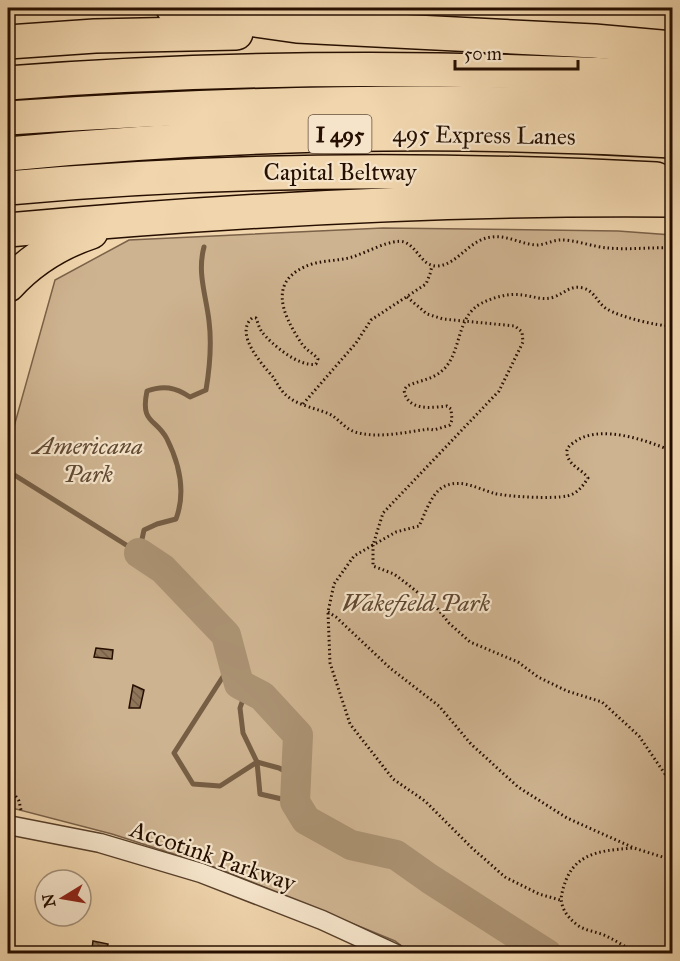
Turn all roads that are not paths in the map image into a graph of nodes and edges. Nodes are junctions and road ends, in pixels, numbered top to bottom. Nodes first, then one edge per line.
1 (173, 8) edge
2 (297, 26) junction
3 (8, 42) edge
4 (672, 48) edge
5 (672, 78) edge
6 (8, 83) edge
7 (672, 110) edge
8 (8, 118) edge
9 (672, 141) edge
10 (8, 154) edge
11 (672, 180) edge
12 (8, 188) edge
13 (672, 200) edge
14 (227, 212) junction
15 (8, 230) edge
16 (8, 285) edge
17 (8, 825) edge
18 (396, 954) edge

1 - 2 highway
2 - 3 highway
2 - 4 highway
5 - 6 highway
7 - 8 highway, 495 Express Lanes / I 495
9 - 10 highway, 495 Express Lanes / I 495
11 - 12 highway, Capital Beltway / I 495
13 - 14 highway
14 - 15 highway
14 - 16 highway
17 - 18 street, Accotink Parkway

